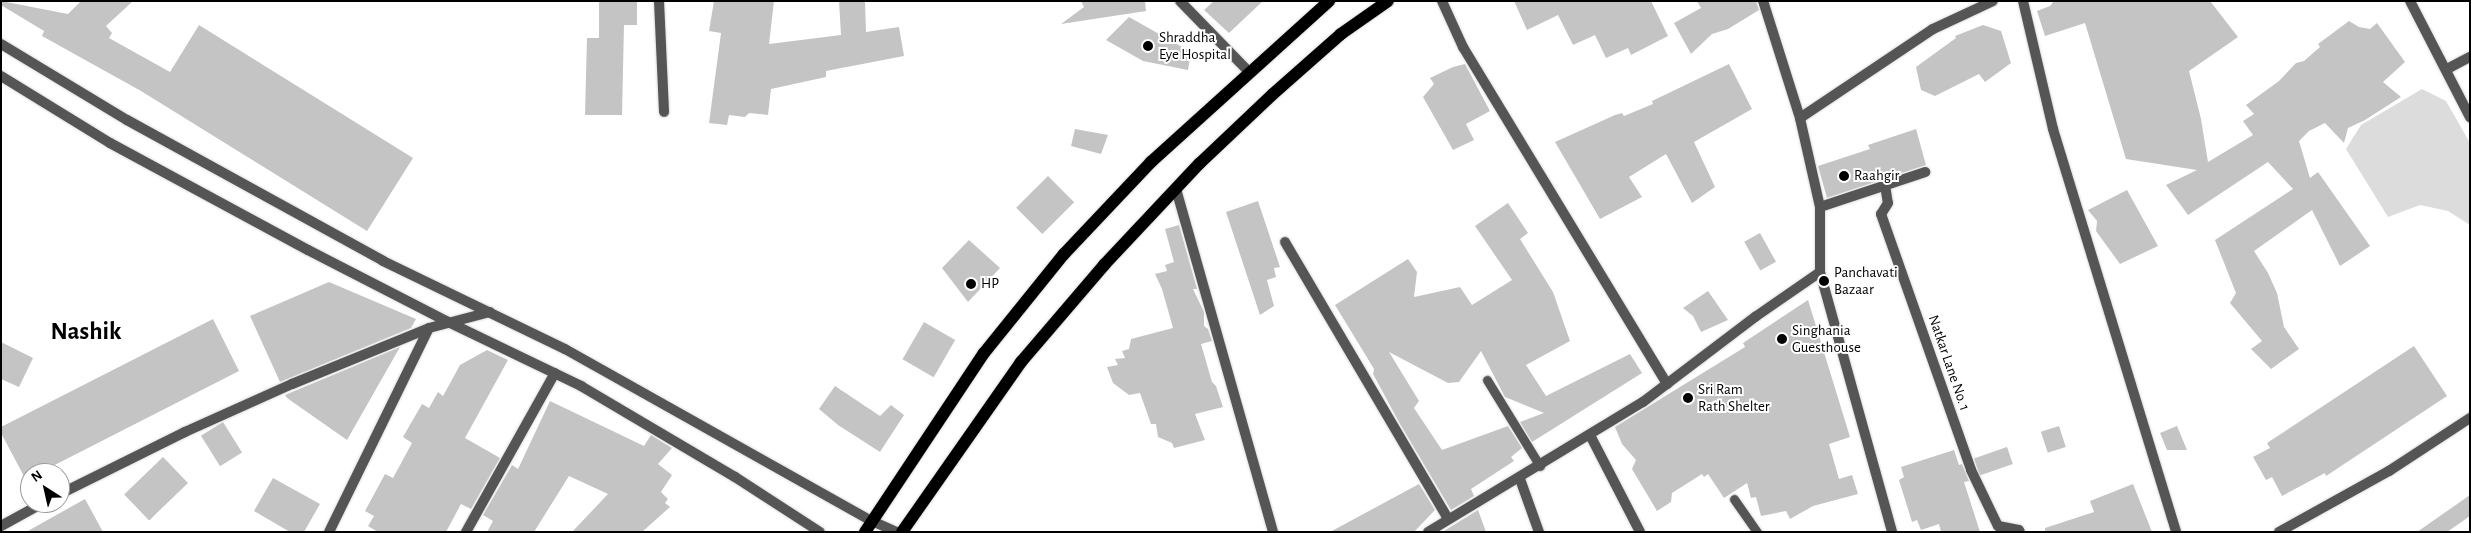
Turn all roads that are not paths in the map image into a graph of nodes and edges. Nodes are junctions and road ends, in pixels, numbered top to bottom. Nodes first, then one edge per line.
1 (659, 1) edge
2 (1180, 1) edge
3 (1329, 1) edge
4 (1388, 1) edge
5 (1442, 1) edge
6 (1764, 1) edge
7 (1993, 1) edge
8 (2023, 1) edge
9 (2410, 1) edge
10 (1, 44) edge
11 (2470, 57) edge
12 (2447, 69) junction
13 (1249, 72) junction
14 (1, 76) edge
15 (664, 112) dead end
16 (2470, 117) edge
17 (1800, 118) junction
18 (1925, 172) dead end
19 (1885, 186) junction
20 (1176, 189) junction
21 (1820, 207) junction
22 (1285, 242) dead end
23 (1820, 272) junction
24 (490, 312) junction
25 (448, 322) junction
26 (429, 328) junction
27 (555, 373) junction
28 (1487, 380) dead end
29 (1667, 384) junction
30 (2470, 418) edge
31 (1590, 435) junction
32 (1540, 466) junction
33 (1520, 479) junction
34 (70, 489) edge
35 (1734, 498) dead end
36 (25, 513) edge
37 (1448, 519) junction
38 (1, 526) edge
39 (869, 526) edge
40 (328, 532) edge
41 (466, 532) edge
42 (820, 532) edge
43 (897, 532) edge
44 (902, 532) edge
45 (1272, 532) edge
46 (1428, 532) edge
47 (1539, 532) edge
48 (1640, 532) edge
49 (1757, 532) edge
50 (1892, 532) edge
51 (2020, 532) edge
52 (2176, 532) edge
53 (2279, 532) edge

1 - 15 street
2 - 13 street
3 - 13 main road
4 - 20 main road
5 - 29 street
6 - 17 street
7 - 17 street
8 - 52 street
9 - 12 street
10 - 24 street
11 - 12 street
12 - 16 street
13 - 39 main road
14 - 25 street
17 - 21 street
18 - 19 street
19 - 21 street
19 - 51 street, Natkar Lane No. 1
20 - 44 main road
20 - 45 street
21 - 23 street
22 - 37 street
23 - 29 street
23 - 50 street
24 - 25 street
24 - 39 street
25 - 26 street
25 - 27 street
26 - 34 street
26 - 40 street
27 - 41 street
27 - 42 street
28 - 32 lane
29 - 31 street
30 - 53 street
31 - 32 street
31 - 48 street
32 - 33 street
33 - 37 street
33 - 47 street
35 - 49 lane
36 - 38 street
37 - 46 street
39 - 43 street

